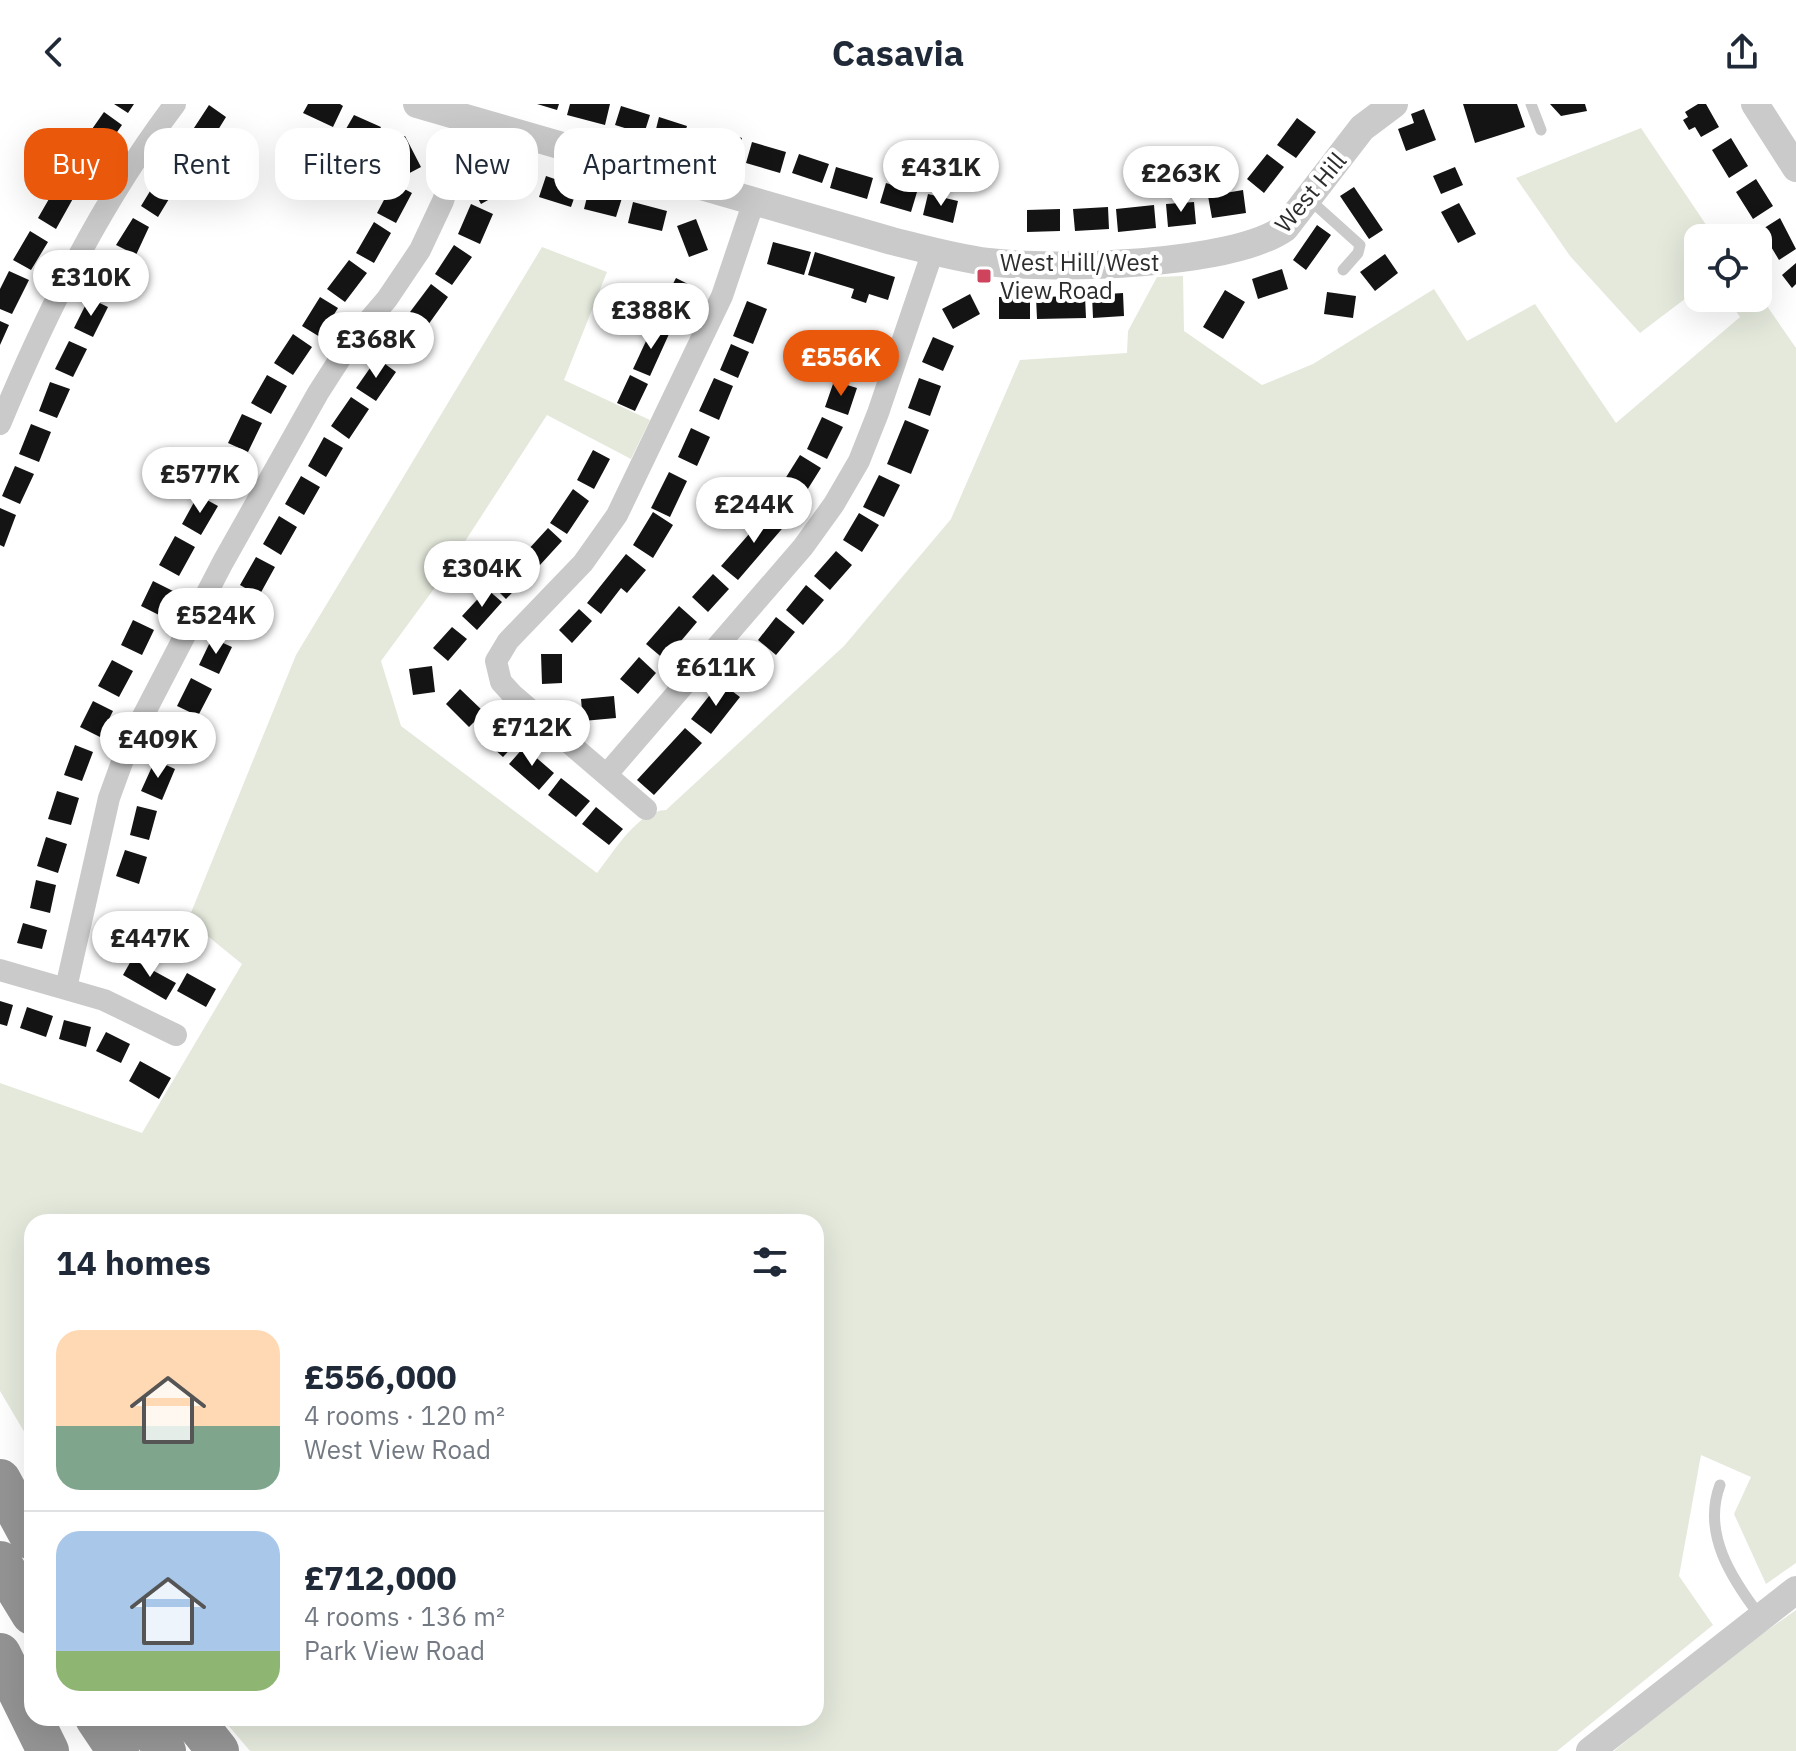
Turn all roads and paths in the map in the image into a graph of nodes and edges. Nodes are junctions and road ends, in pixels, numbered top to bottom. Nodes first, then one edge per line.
1 (175, 104) edge
2 (417, 104) edge
3 (1394, 104) edge
4 (1531, 104) edge
5 (1755, 104) edge
6 (469, 120) junction
7 (1541, 130) dead end
8 (1796, 168) edge
9 (1308, 199) junction
10 (754, 201) junction
11 (933, 251) junction
12 (1343, 270) dead end
13 (0, 424) edge
14 (607, 774) junction
15 (646, 809) dead end
16 (0, 970) edge
17 (66, 988) junction
18 (176, 1035) dead end
19 (0, 1449) edge
20 (0, 1480) edge
21 (1720, 1485) dead end
22 (24, 1486) edge
23 (24, 1524) edge
24 (0, 1562) edge
25 (1796, 1590) edge
26 (24, 1601) edge
27 (1760, 1616) junction
28 (0, 1654) edge
29 (24, 1702) edge
30 (36, 1726) edge
31 (101, 1726) edge
32 (149, 1726) edge
33 (198, 1726) edge
34 (48, 1751) edge
35 (118, 1751) edge
36 (165, 1751) edge
37 (218, 1751) edge
38 (1590, 1751) edge

1 - 13 street
2 - 6 street, West Hill
3 - 9 street, West Hill
4 - 7 lane
5 - 8 street
6 - 10 street, West Hill
6 - 17 street
9 - 11 street, West Hill
9 - 12 lane
10 - 11 street, West Hill
10 - 14 street
11 - 14 street
14 - 15 street
16 - 17 street
17 - 18 street
19 - 22 highway
20 - 23 highway
21 - 27 lane
24 - 26 highway
25 - 27 street
27 - 38 street
28 - 29 highway
30 - 34 highway
31 - 35 highway
32 - 36 highway
33 - 37 highway

